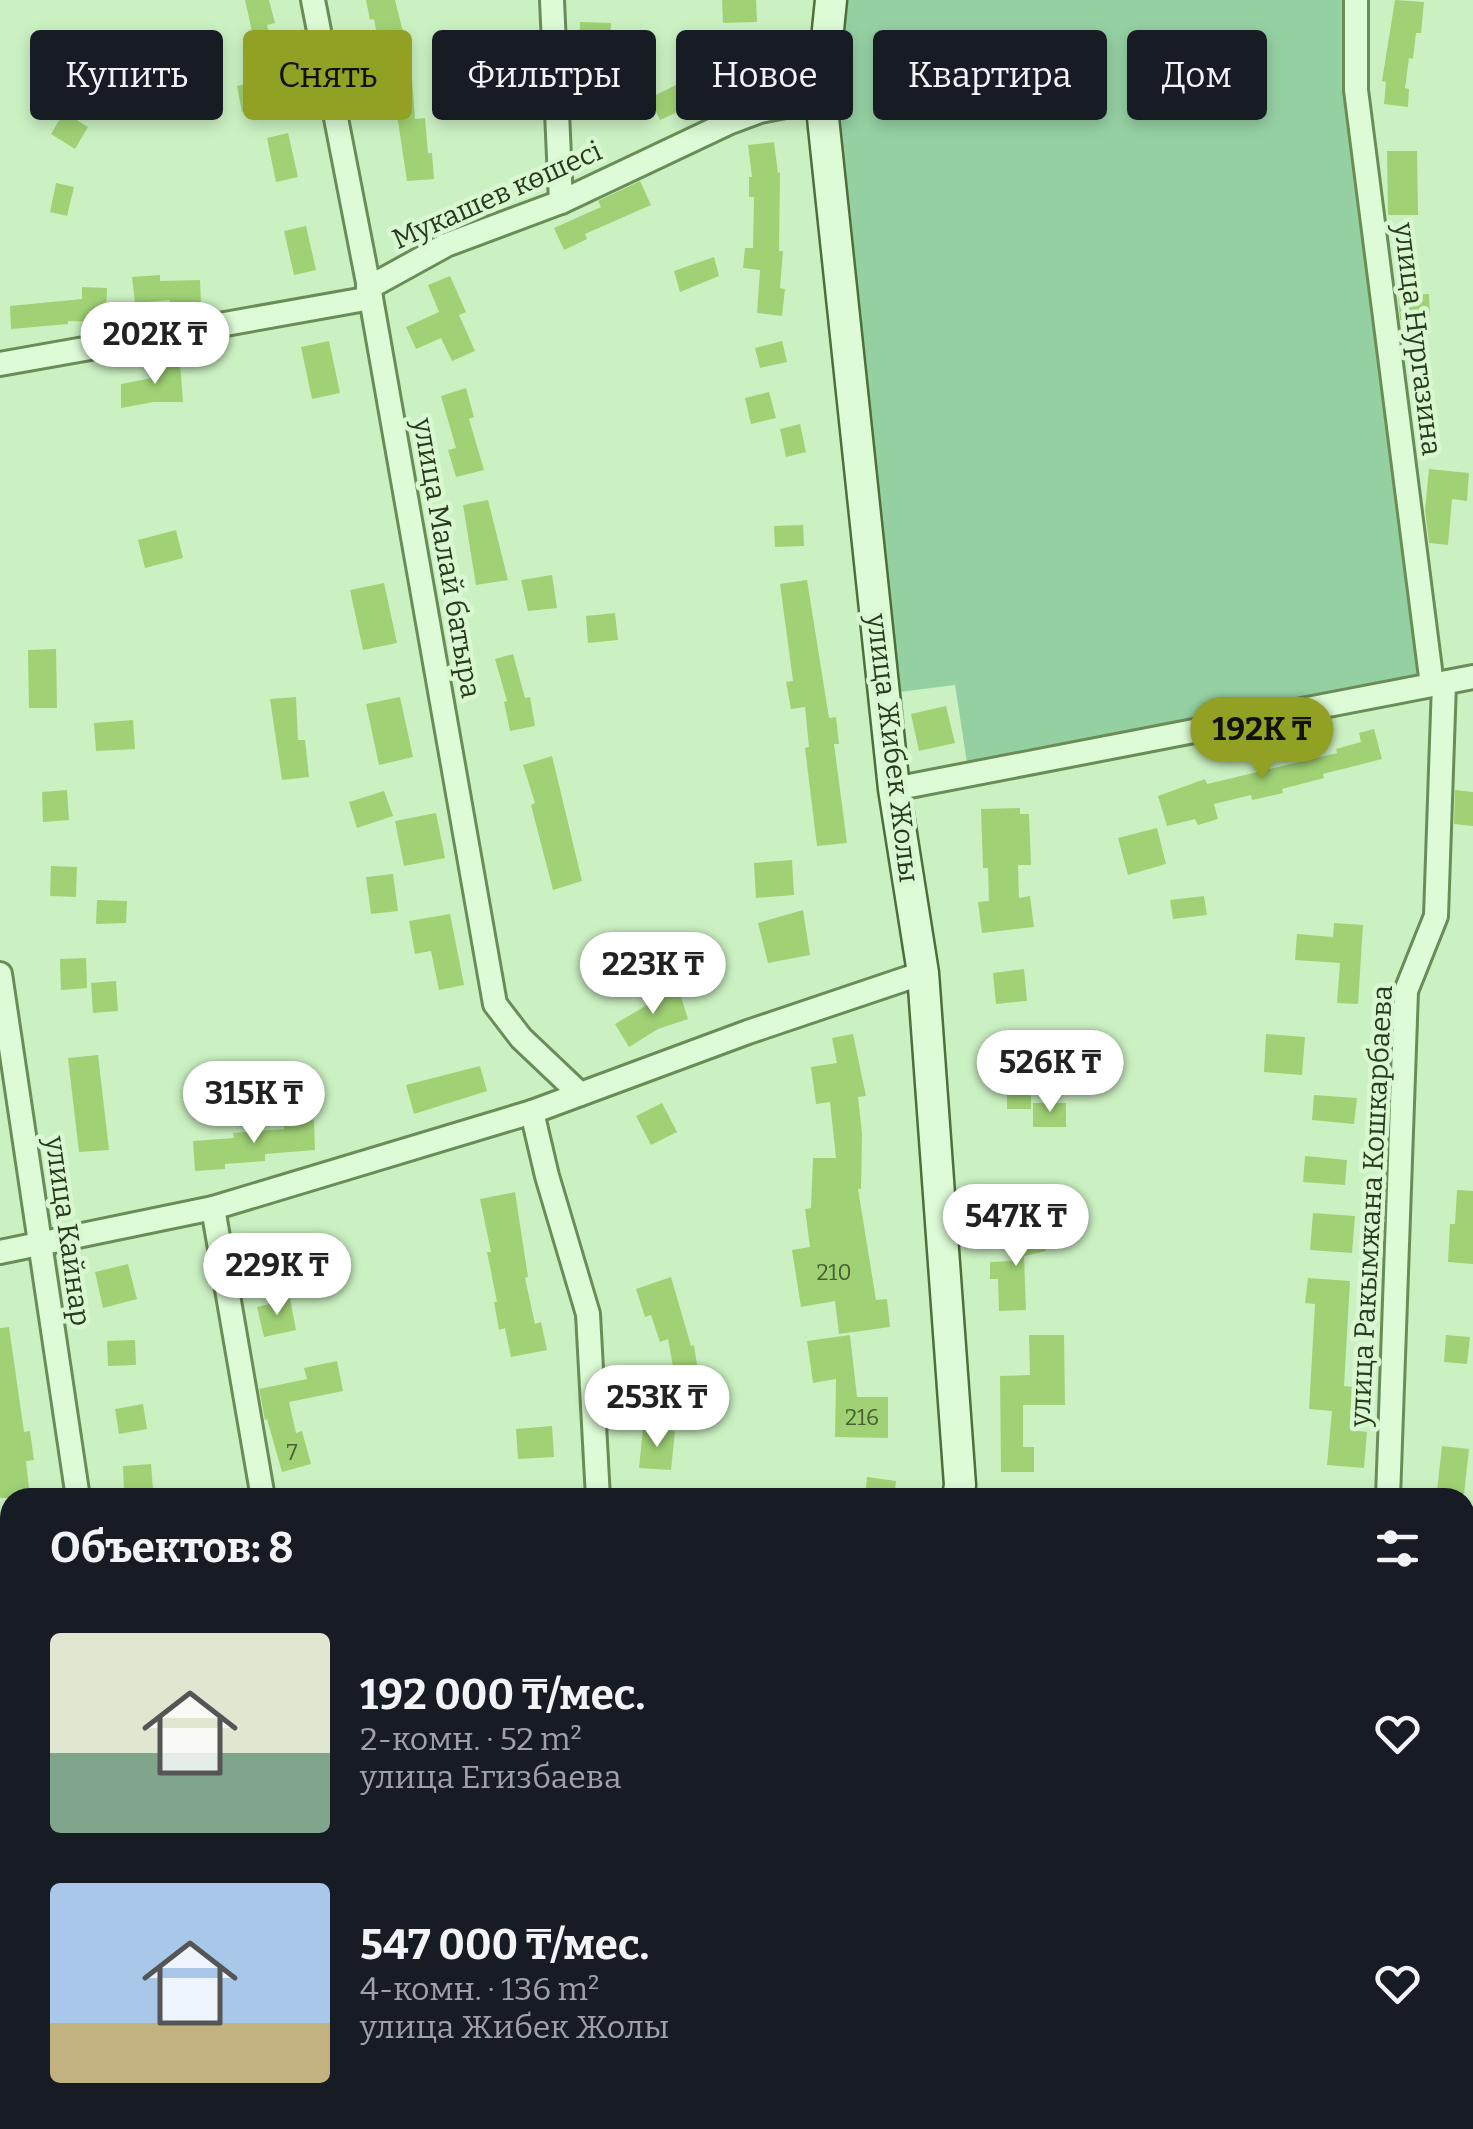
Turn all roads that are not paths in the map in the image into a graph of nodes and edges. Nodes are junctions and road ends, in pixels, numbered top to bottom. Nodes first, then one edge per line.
1 (313, 0) edge
2 (552, 0) edge
3 (830, 0) edge
4 (1356, 0) edge
5 (827, 30) edge
6 (734, 120) edge
7 (822, 120) edge
8 (561, 202) junction
9 (370, 293) junction
10 (0, 364) edge
11 (1457, 679) edge
12 (894, 789) junction
13 (0, 974) edge
14 (922, 974) junction
15 (580, 1094) junction
16 (532, 1112) junction
17 (213, 1208) junction
18 (40, 1245) junction
19 (0, 1252) edge
20 (76, 1488) edge
21 (261, 1488) edge
22 (597, 1488) edge
23 (960, 1488) edge
24 (1388, 1488) edge

1 - 9 street, улица Малай батыра
2 - 8 street
3 - 5 main road, улица Жибек Жолы
4 - 11 street, улица Нургазина
6 - 8 street, Мукашев көшесі
7 - 12 main road, улица Жибек Жолы
8 - 9 street, Мукашев көшесі
9 - 10 street, Мукашев көшесі
9 - 15 street, улица Малай батыра
11 - 12 street
11 - 24 street, улица Ракымжана Кошкарбаева
12 - 14 main road, улица Жибек Жолы
13 - 18 street, улица Кайнар
14 - 15 street
14 - 23 main road, улица Жибек Жолы
15 - 16 street
16 - 17 street
16 - 22 street
17 - 18 street
17 - 21 street
18 - 19 street
18 - 20 street, улица Кайнар

